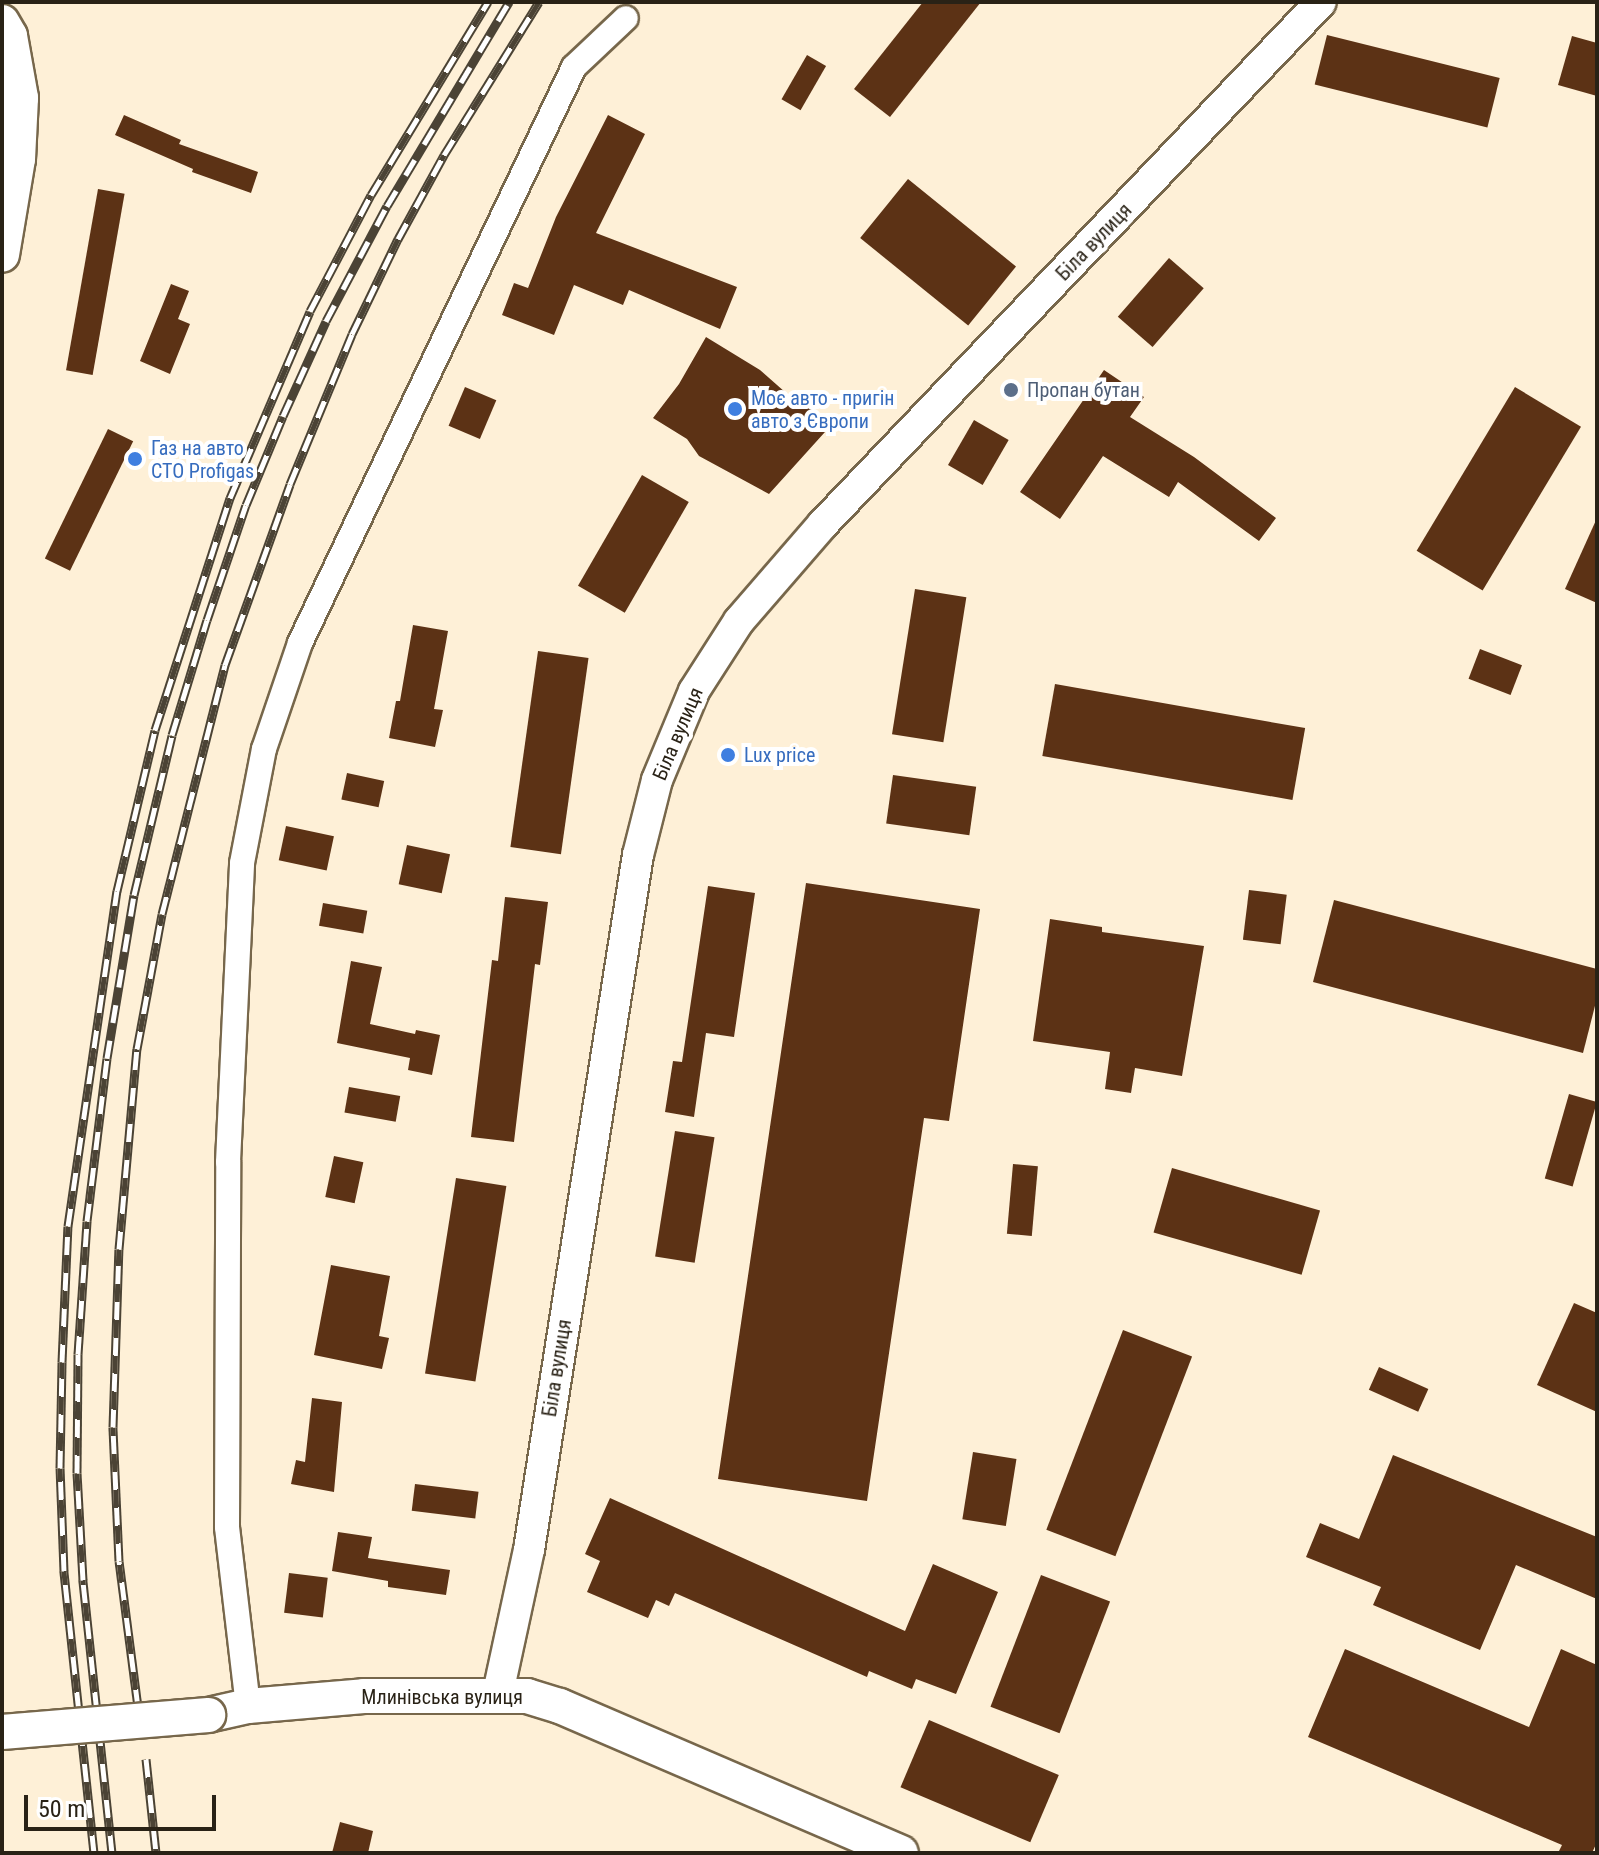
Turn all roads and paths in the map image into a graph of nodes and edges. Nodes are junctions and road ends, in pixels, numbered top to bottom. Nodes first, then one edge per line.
1 (1321, 2) edge
2 (626, 18) dead end
3 (2, 22) edge
4 (2, 255) edge
5 (498, 1693) junction
6 (248, 1706) junction
7 (2, 1732) edge
8 (901, 1853) edge

1 - 5 street, Біла вулиця
2 - 6 street
3 - 4 main road
5 - 6 main road, Млинівська вулиця
5 - 8 main road, Млинівська вулиця
6 - 7 main road, Млинівська вулиця, bridge

